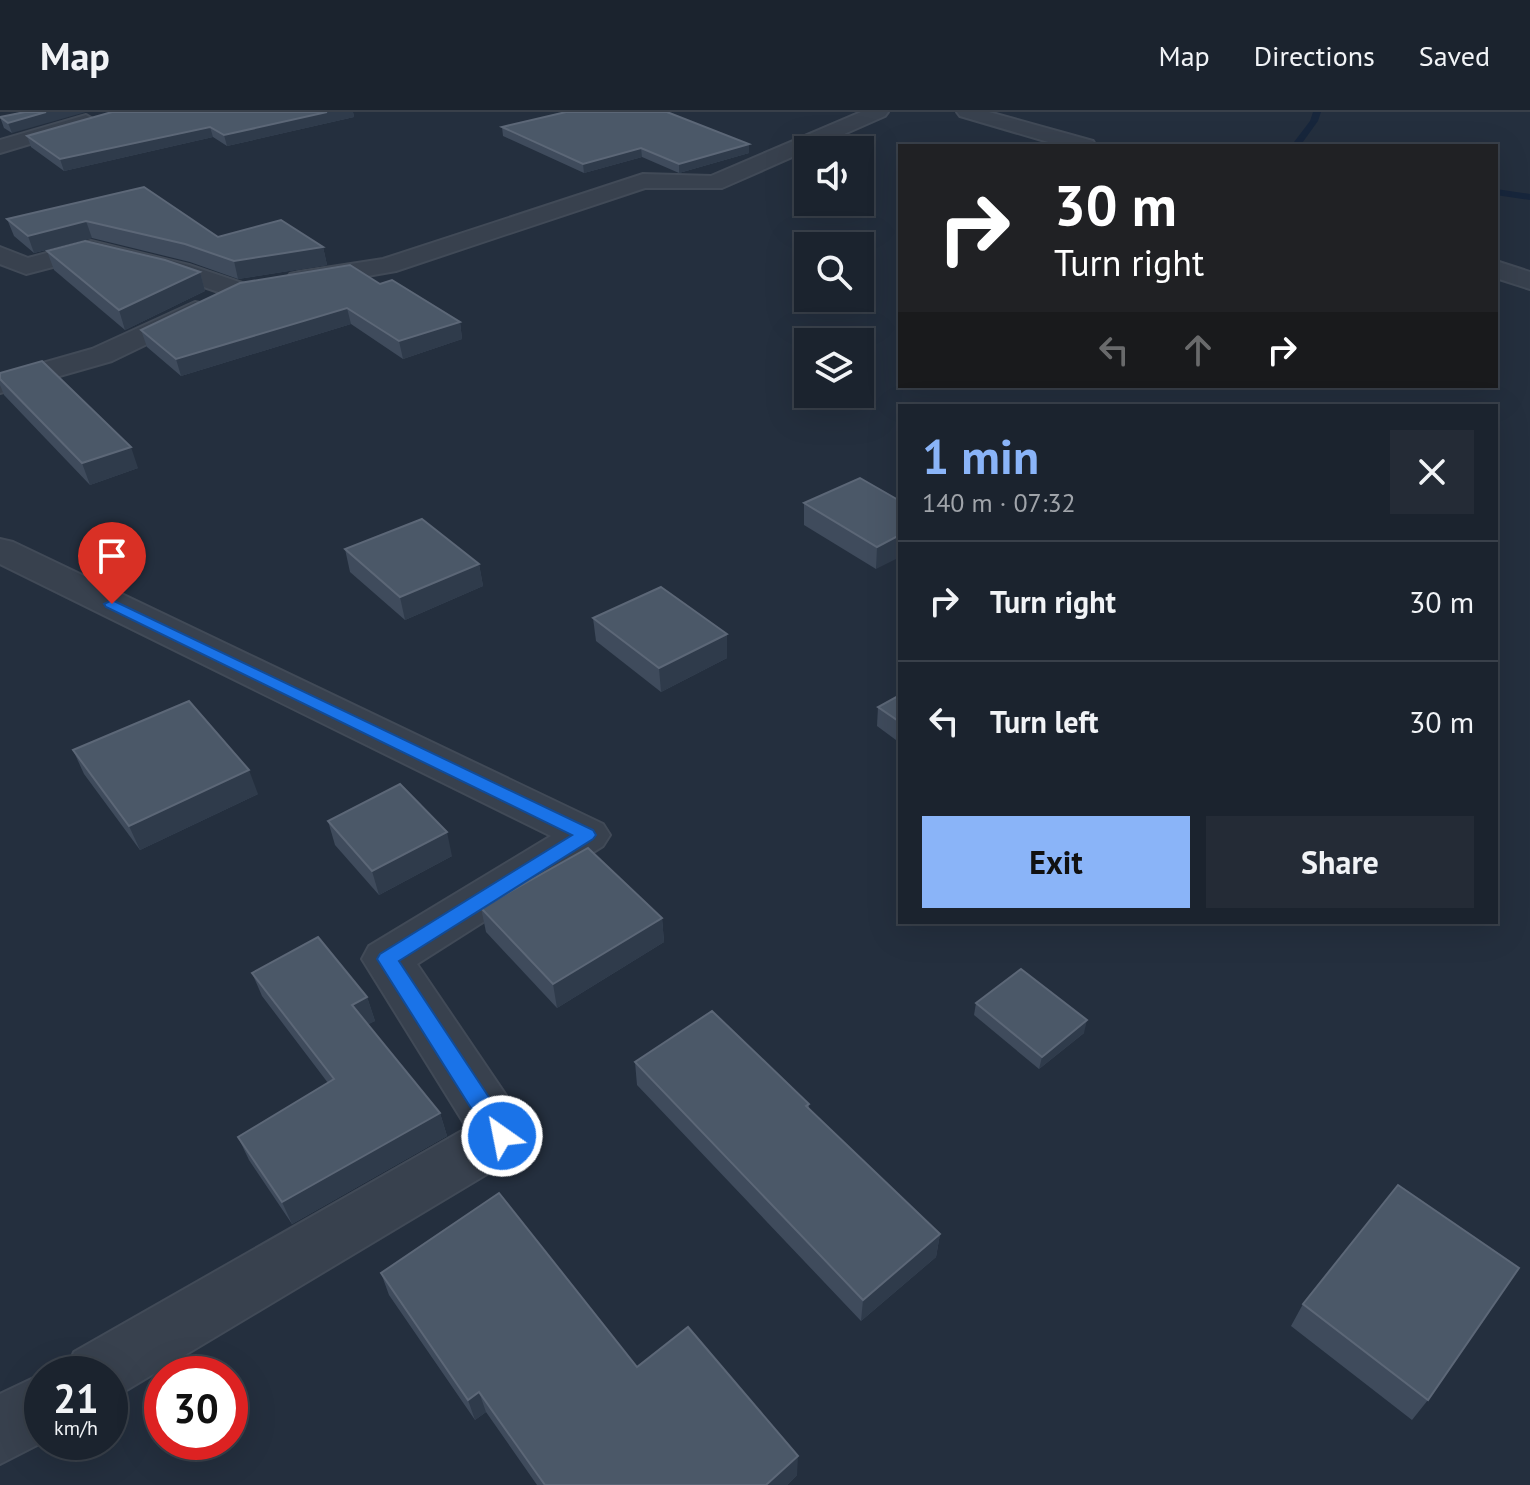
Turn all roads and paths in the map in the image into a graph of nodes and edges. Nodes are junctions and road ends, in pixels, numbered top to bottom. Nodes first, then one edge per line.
1 (878, 112) edge
2 (967, 112) edge
3 (101, 117) edge
4 (1078, 144) edge
5 (0, 147) edge
6 (0, 255) edge
7 (1498, 270) edge
8 (1530, 281) edge
9 (236, 290) junction
10 (0, 384) edge
11 (0, 550) edge
12 (128, 1356) edge
13 (24, 1417) edge
14 (0, 1431) edge

1 - 9 street
2 - 4 street
3 - 5 street
6 - 9 street
7 - 8 street
9 - 10 street
11 - 12 street
13 - 14 street

